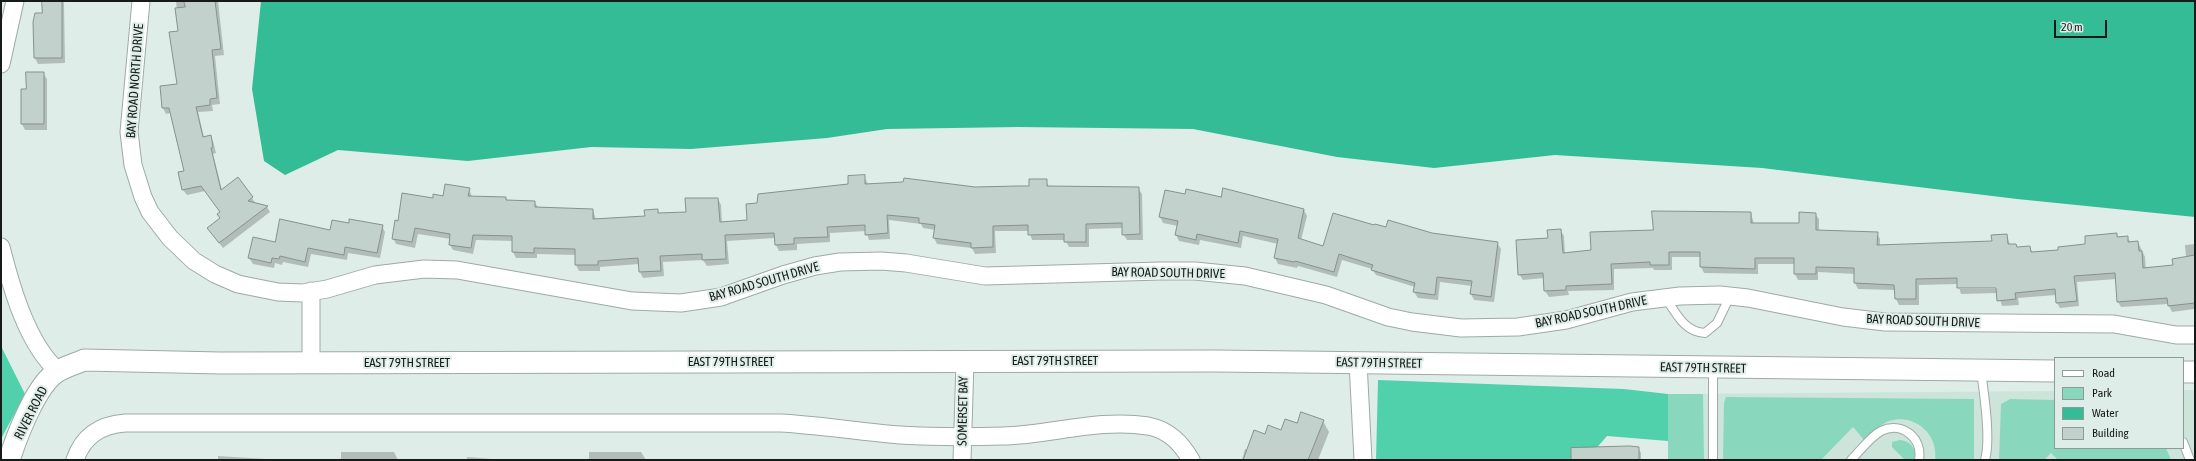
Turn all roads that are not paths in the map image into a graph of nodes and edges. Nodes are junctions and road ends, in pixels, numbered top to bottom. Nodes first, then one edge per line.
1 (15, 1) edge
2 (141, 1) edge
3 (1, 64) edge
4 (177, 245) joint
5 (1, 247) edge
6 (311, 292) junction
7 (1730, 296) junction
8 (1665, 297) junction
9 (2195, 335) edge
10 (965, 361) junction
11 (1358, 362) junction
12 (311, 363) junction
13 (1713, 368) junction
14 (1981, 370) junction
15 (58, 371) junction
16 (2054, 371) edge
17 (2184, 372) edge
18 (2195, 372) edge
19 (963, 435) junction
20 (2184, 445) edge
21 (9, 460) edge
22 (75, 460) edge
23 (962, 460) edge
24 (1191, 460) edge
25 (1363, 460) edge
26 (1713, 460) edge
27 (1851, 460) edge
28 (1919, 460) edge
29 (1985, 460) edge
30 (2190, 460) edge

1 - 3 street
2 - 4 street, BAY ROAD NORTH DRIVE
4 - 6 street, BAY ROAD SOUTH DRIVE
5 - 15 street
6 - 8 street, BAY ROAD SOUTH DRIVE
6 - 12 street
7 - 8 street, BAY ROAD SOUTH DRIVE
7 - 8 lane
7 - 9 street, BAY ROAD SOUTH DRIVE
10 - 11 street, EAST 79TH STREET
10 - 12 street, EAST 79TH STREET
10 - 19 street, SOMERSET BAY
11 - 13 street, EAST 79TH STREET
11 - 25 street
12 - 15 street, EAST 79TH STREET
13 - 14 street, EAST 79TH STREET
13 - 26 lane
14 - 16 street, EAST 79TH STREET
14 - 29 lane
15 - 21 street, RIVER ROAD
17 - 18 street
19 - 22 street
19 - 23 street, SOMERSET BAY
19 - 24 street
20 - 30 lane
27 - 28 lane

